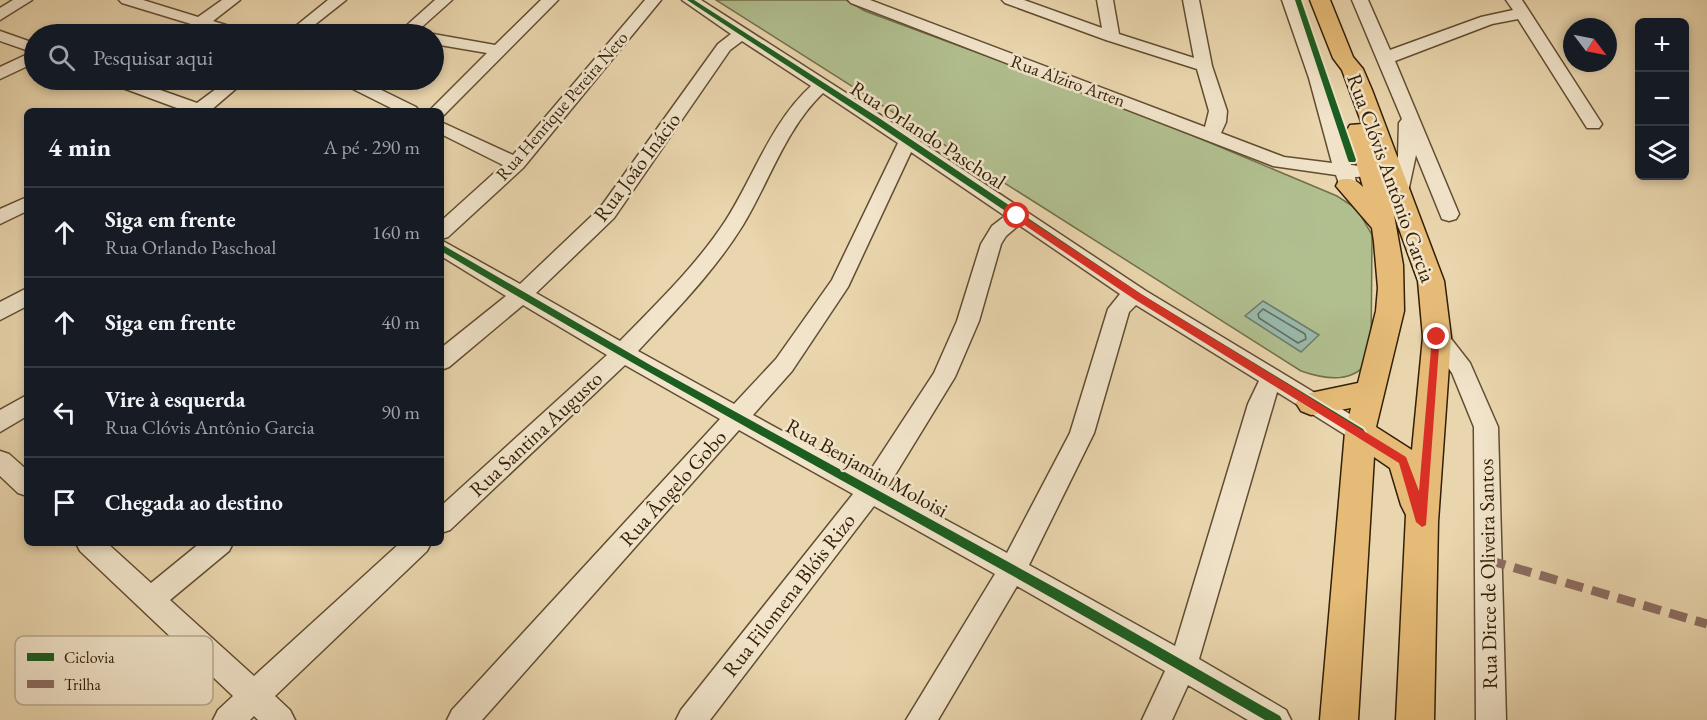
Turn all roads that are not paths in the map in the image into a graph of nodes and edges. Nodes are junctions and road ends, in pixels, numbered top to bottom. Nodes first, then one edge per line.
1 (24, 0) edge
2 (127, 0) edge
3 (232, 0) edge
4 (338, 0) edge
5 (444, 0) edge
6 (550, 0) edge
7 (652, 0) edge
8 (690, 0) edge
9 (887, 0) edge
10 (1010, 0) edge
11 (1105, 0) edge
12 (1191, 0) edge
13 (1290, 0) edge
14 (1320, 0) edge
15 (1360, 0) edge
16 (863, 3) edge
17 (1518, 7) edge
18 (0, 15) edge
19 (201, 22) junction
20 (207, 24) edge
21 (307, 24) edge
22 (419, 24) edge
23 (741, 34) junction
24 (0, 36) edge
25 (1112, 37) junction
26 (444, 41) edge
27 (24, 44) edge
28 (500, 51) junction
29 (1386, 59) junction
30 (24, 62) edge
31 (1204, 66) junction
32 (0, 74) edge
33 (821, 86) junction
34 (144, 90) edge
35 (226, 90) edge
36 (371, 90) edge
37 (1404, 101) junction
38 (192, 108) edge
39 (204, 108) edge
40 (404, 108) edge
41 (441, 108) edge
42 (1593, 124) dead end
43 (444, 128) edge
44 (1211, 134) junction
45 (907, 142) junction
46 (516, 164) junction
47 (1375, 179) junction
48 (24, 205) edge
49 (1449, 214) dead end
50 (1017, 216) junction
51 (0, 217) edge
52 (444, 229) edge
53 (444, 249) edge
54 (521, 295) junction
55 (1138, 296) junction
56 (24, 298) edge
57 (0, 312) edge
58 (1437, 337) junction
59 (623, 352) junction
60 (444, 359) edge
61 (1271, 379) junction
62 (1371, 389) junction
63 (1311, 403) junction
64 (24, 406) edge
65 (738, 417) junction
66 (0, 422) edge
67 (1360, 432) junction
68 (0, 460) edge
69 (24, 482) edge
70 (871, 491) junction
71 (444, 519) edge
72 (1422, 522) junction
73 (92, 546) edge
74 (216, 546) edge
75 (415, 546) edge
76 (1013, 569) junction
77 (150, 600) junction
78 (188, 636) edge
79 (213, 659) edge
80 (1183, 664) junction
81 (253, 697) junction
82 (228, 720) edge
83 (280, 720) edge
84 (462, 720) edge
85 (691, 720) edge
86 (921, 720) edge
87 (1156, 720) edge
88 (1276, 720) edge
89 (1339, 720) edge
90 (1415, 720) edge
91 (1491, 720) edge

1 - 18 street
2 - 19 street
3 - 19 street
4 - 21 street
5 - 22 street
6 - 28 street
7 - 46 street, Rua Henrique Pereira Neto
8 - 23 street, Rua Orlando Paschoal
9 - 16 street
10 - 25 street
11 - 25 street
12 - 31 street
13 - 47 street
14 - 47 main road, Rua Clóvis Antônio Garcia
15 - 29 street
16 - 44 street, Rua Alziro Arten
17 - 29 street
17 - 42 street
19 - 20 street
23 - 33 street, Rua Orlando Paschoal
23 - 54 street, Rua João Inácio
24 - 27 street
25 - 31 street
26 - 28 street
28 - 41 street
29 - 37 street
30 - 32 street
31 - 44 street
33 - 45 street, Rua Orlando Paschoal
33 - 59 street, Rua Santina Augusto
34 - 38 street
35 - 39 street
36 - 40 street
37 - 47 street
37 - 49 street
43 - 46 street
44 - 47 street, Rua Alziro Arten
45 - 50 street, Rua Orlando Paschoal
45 - 65 street, Rua Ângelo Gobo
46 - 52 street, Rua Henrique Pereira Neto
47 - 58 main road, Rua Clóvis Antônio Garcia
47 - 62 main road, Rua Clóvis Antônio Garcia
48 - 51 street
50 - 55 street, Rua Orlando Paschoal
50 - 70 street, Rua Filomena Blóis Rizo
53 - 54 street, Rua Benjamin Moloisi
54 - 59 street, Rua Benjamin Moloisi
54 - 60 street, Rua João Inácio
55 - 61 street, Rua Orlando Paschoal
55 - 76 street
56 - 57 street
58 - 72 main road, Rua Clóvis Antônio Garcia
58 - 91 street, Rua Dirce de Oliveira Santos
59 - 65 street, Rua Benjamin Moloisi
59 - 71 street, Rua Santina Augusto
61 - 63 street, Rua Orlando Paschoal
61 - 80 street
62 - 63 main road
62 - 67 main road, Rua Clóvis Antônio Garcia
63 - 67 street, Rua Orlando Paschoal
64 - 66 street
65 - 70 street, Rua Benjamin Moloisi
65 - 84 street, Rua Ângelo Gobo
67 - 72 main road
67 - 89 main road, Rua Clóvis Antônio Garcia
68 - 69 street
70 - 76 street, Rua Benjamin Moloisi
70 - 85 street, Rua Filomena Blóis Rizo
72 - 90 main road, Rua Clóvis Antônio Garcia
73 - 77 street
74 - 77 street
75 - 81 street
76 - 80 street, Rua Benjamin Moloisi
76 - 86 street
77 - 78 street
79 - 81 street
80 - 87 street
80 - 88 street, Rua Benjamin Moloisi
81 - 82 street
81 - 83 street

